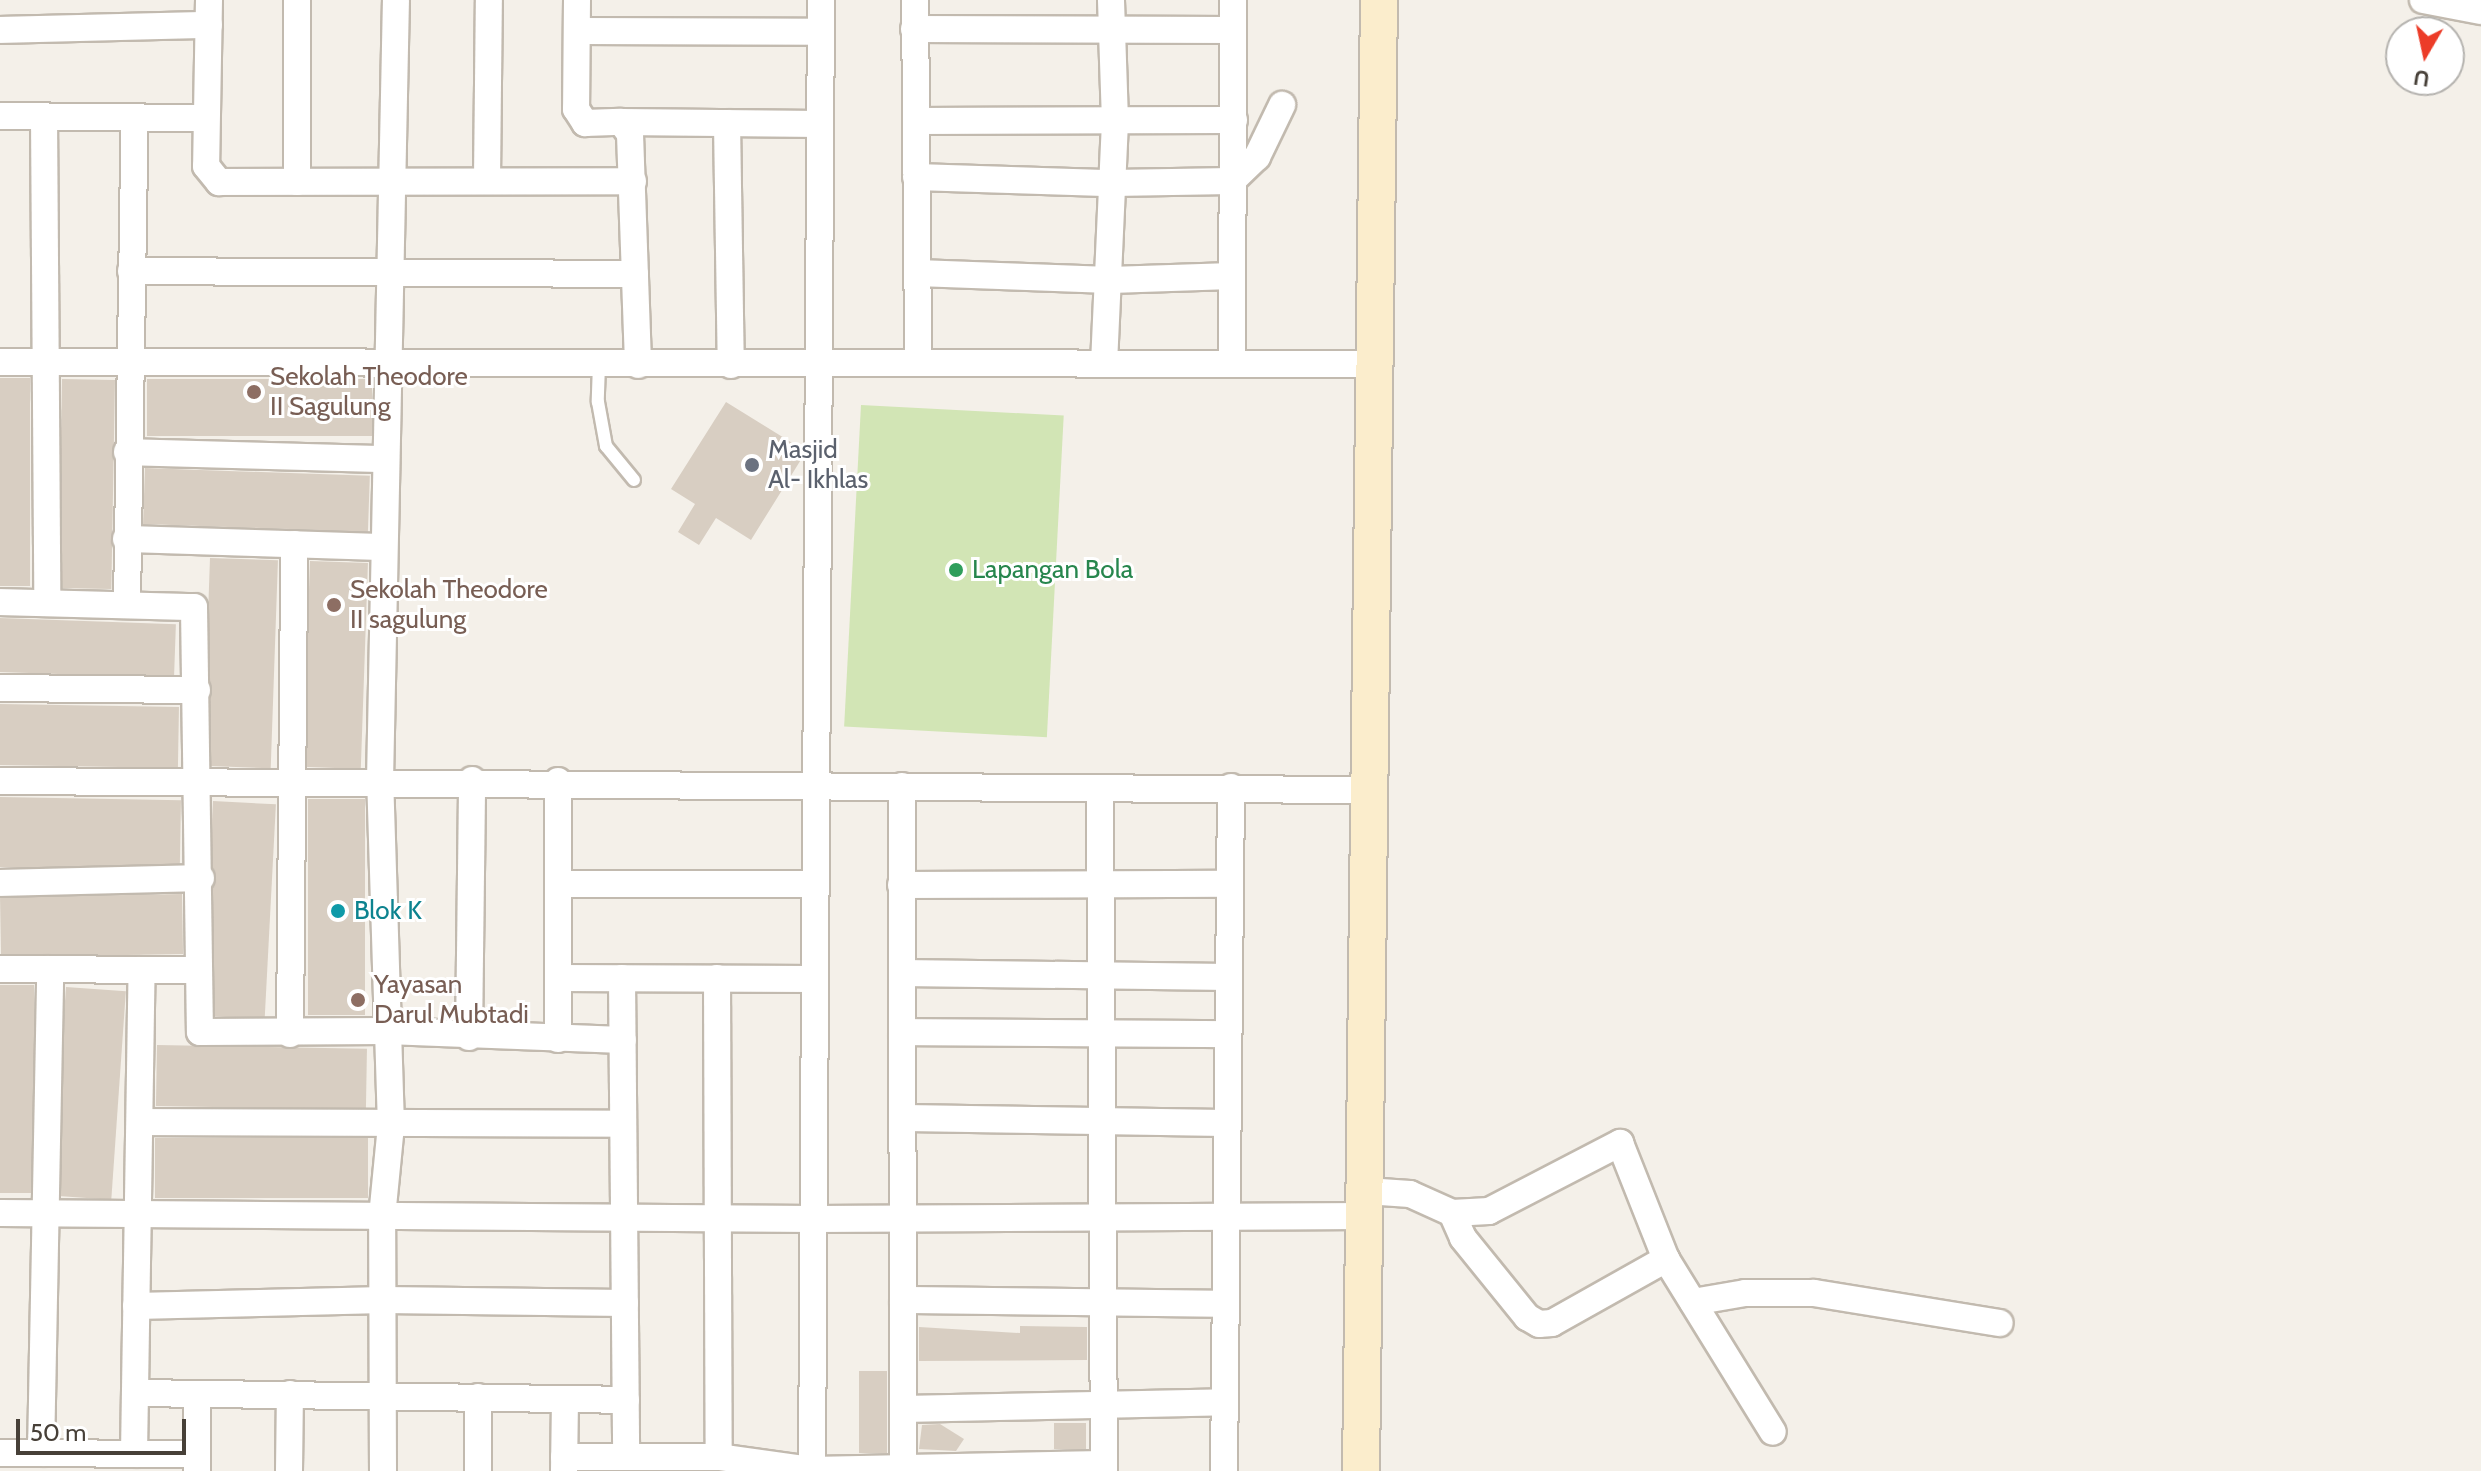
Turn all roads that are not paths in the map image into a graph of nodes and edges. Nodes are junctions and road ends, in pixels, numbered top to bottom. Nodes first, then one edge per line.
1 (297, 0) edge
2 (396, 0) edge
3 (489, 0) edge
4 (577, 0) edge
5 (821, 0) edge
6 (915, 0) edge
7 (1111, 0) edge
8 (1233, 0) edge
9 (1379, 0) edge
10 (2423, 0) edge
11 (2430, 0) edge
12 (2481, 11) edge
13 (209, 12) edge
14 (914, 29) junction
15 (0, 30) edge
16 (1111, 30) junction
17 (1232, 30) junction
18 (577, 31) junction
19 (821, 32) junction
20 (1282, 105) dead end
21 (0, 116) edge
22 (44, 117) junction
23 (135, 117) junction
24 (204, 118) junction
25 (1234, 120) junction
26 (917, 121) junction
27 (1115, 121) junction
28 (621, 122) junction
29 (727, 123) junction
30 (820, 124) junction
31 (916, 177) junction
32 (395, 178) junction
33 (487, 179) junction
34 (633, 181) junction
35 (1232, 181) junction
36 (297, 182) junction
37 (1112, 183) junction
38 (131, 271) junction
39 (391, 272) junction
40 (917, 273) junction
41 (635, 274) junction
42 (1232, 276) junction
43 (1110, 280) junction
44 (918, 361) junction
45 (0, 362) edge
46 (1232, 362) junction
47 (48, 363) junction
48 (387, 363) junction
49 (129, 364) junction
50 (599, 364) junction
51 (1104, 364) junction
52 (1373, 364) junction
53 (638, 365) junction
54 (731, 365) junction
55 (818, 365) junction
56 (127, 452) junction
57 (384, 459) junction
58 (634, 480) dead end
59 (126, 539) junction
60 (294, 544) junction
61 (383, 547) junction
62 (0, 602) edge
63 (47, 603) junction
64 (127, 604) junction
65 (0, 688) edge
66 (197, 690) junction
67 (472, 780) junction
68 (0, 781) edge
69 (380, 781) junction
70 (558, 781) junction
71 (200, 784) junction
72 (293, 785) junction
73 (815, 786) junction
74 (902, 786) junction
75 (1231, 787) junction
76 (1100, 789) junction
77 (1369, 790) junction
78 (201, 878) junction
79 (0, 883) edge
80 (558, 884) junction
81 (814, 884) junction
82 (1230, 884) junction
83 (901, 885) junction
84 (1100, 886) junction
85 (0, 969) edge
86 (50, 969) junction
87 (142, 970) junction
88 (199, 970) junction
89 (902, 973) junction
90 (1100, 977) junction
91 (1229, 977) junction
92 (558, 978) junction
93 (622, 978) junction
94 (717, 978) junction
95 (814, 979) junction
96 (387, 1031) junction
97 (902, 1032) junction
98 (290, 1034) junction
99 (1228, 1034) junction
100 (1101, 1035) junction
101 (469, 1037) junction
102 (558, 1039) junction
103 (623, 1040) junction
104 (903, 1118) junction
105 (140, 1122) junction
106 (1102, 1122) junction
107 (1227, 1123) junction
108 (623, 1124) junction
109 (391, 1126) junction
110 (1366, 1204) junction
111 (141, 1211) junction
112 (0, 1213) edge
113 (1452, 1213) junction
114 (46, 1214) junction
115 (1226, 1214) junction
116 (382, 1217) junction
117 (903, 1217) junction
118 (1102, 1217) junction
119 (624, 1218) junction
120 (718, 1218) junction
121 (814, 1219) junction
122 (1666, 1259) junction
123 (384, 1300) junction
124 (903, 1300) junction
125 (1693, 1302) junction
126 (625, 1303) junction
127 (1103, 1304) junction
128 (1225, 1304) junction
129 (136, 1306) junction
130 (2000, 1323) dead end
131 (135, 1393) junction
132 (197, 1394) junction
133 (290, 1394) junction
134 (384, 1396) junction
135 (478, 1397) junction
136 (565, 1399) junction
137 (626, 1400) junction
138 (1225, 1402) junction
139 (1103, 1406) junction
140 (904, 1409) junction
141 (1773, 1432) dead end
142 (0, 1453) edge
143 (41, 1453) junction
144 (134, 1454) junction
145 (626, 1457) junction
146 (719, 1457) junction
147 (197, 1462) edge
148 (564, 1464) edge
149 (1104, 1467) edge
150 (812, 1470) edge
151 (289, 1471) edge
152 (383, 1471) edge
153 (478, 1471) edge
154 (903, 1471) edge
155 (1224, 1471) edge
156 (1361, 1471) edge

1 - 36 street
2 - 32 street
3 - 33 street
4 - 18 street
5 - 19 street
6 - 14 street
7 - 16 street
8 - 17 street
9 - 52 street
10 - 11 street
11 - 12 street
13 - 15 street
13 - 24 street
14 - 16 street
14 - 26 street
16 - 17 street
16 - 27 street
17 - 25 street
18 - 19 street
18 - 28 street
19 - 30 street
20 - 35 street
21 - 22 street
22 - 23 street
22 - 47 street
23 - 24 street
23 - 38 street
24 - 36 street
25 - 27 street
25 - 35 street
26 - 27 street
26 - 31 street
27 - 37 street
28 - 29 street
28 - 34 street
29 - 30 street
29 - 54 street
30 - 55 street
31 - 37 street
31 - 40 street
32 - 33 street
32 - 36 street
32 - 39 street
33 - 34 street
34 - 41 street
35 - 37 street
35 - 42 street
37 - 43 street
38 - 39 street
38 - 49 street
39 - 41 street
39 - 48 street
40 - 43 street
40 - 44 street
41 - 53 street
42 - 43 street
42 - 46 street
43 - 51 street
44 - 51 street
44 - 55 street
45 - 47 street
46 - 51 street
46 - 52 street
47 - 49 street
47 - 63 street
48 - 49 street
48 - 50 street
48 - 57 street
49 - 56 street
50 - 53 street
50 - 58 lane
52 - 77 street
53 - 54 street
54 - 55 street
55 - 73 street
56 - 57 street
56 - 59 street
57 - 61 street
59 - 60 street
59 - 64 street
60 - 61 street
60 - 72 street
61 - 69 street
62 - 63 street
63 - 64 street
64 - 66 street
65 - 66 street
66 - 71 street
67 - 69 street
67 - 70 street
67 - 101 street
68 - 71 street
69 - 72 street
69 - 96 street
70 - 73 street
70 - 80 street
71 - 72 street
71 - 78 street
72 - 98 street
73 - 74 street
73 - 81 street
74 - 76 street
74 - 83 street
75 - 76 street
75 - 77 street
75 - 82 street
76 - 84 street
77 - 110 street
78 - 79 street
78 - 88 street
80 - 81 street
80 - 92 street
81 - 95 street
82 - 84 street
82 - 91 street
83 - 84 street
83 - 89 street
84 - 90 street
85 - 86 street
86 - 87 street
86 - 114 street
87 - 88 street
87 - 105 street
88 - 98 street
89 - 90 street
89 - 97 street
90 - 91 street
90 - 100 street
91 - 99 street
92 - 93 street
92 - 102 street
93 - 94 street
93 - 103 street
94 - 95 street
94 - 120 street
95 - 121 street
96 - 98 street
96 - 101 street
96 - 109 street
97 - 100 street
97 - 104 street
99 - 100 street
99 - 107 street
100 - 106 street
101 - 102 street
102 - 103 street
103 - 108 street
104 - 106 street
104 - 117 street
105 - 109 street
105 - 111 street
106 - 107 street
106 - 118 street
107 - 115 street
108 - 109 street
108 - 119 street
109 - 116 street
110 - 113 street
110 - 115 street
110 - 156 street
111 - 114 street
111 - 116 street
111 - 129 street
112 - 114 street
113 - 122 street
113 - 122 street
114 - 143 street
115 - 118 street
115 - 128 street
116 - 119 street
116 - 123 street
117 - 118 street
117 - 121 street
117 - 124 street
118 - 127 street
119 - 120 street
119 - 126 street
120 - 121 street
120 - 146 street
121 - 150 street
122 - 125 street
123 - 126 street
123 - 129 street
123 - 134 street
124 - 127 street
124 - 140 street
125 - 130 street
125 - 141 street
126 - 137 street
127 - 128 street
127 - 139 street
128 - 138 street
129 - 131 street
131 - 132 street
131 - 144 street
132 - 133 street
132 - 147 street
133 - 134 street
133 - 151 street
134 - 135 street
134 - 152 street
135 - 136 street
135 - 153 street
136 - 137 street
136 - 148 street
137 - 145 street
138 - 139 street
138 - 155 street
139 - 140 street
139 - 149 street
140 - 154 street
142 - 143 street
143 - 144 street
144 - 147 street
145 - 146 street
145 - 148 street
146 - 150 street
149 - 154 street
150 - 154 street

